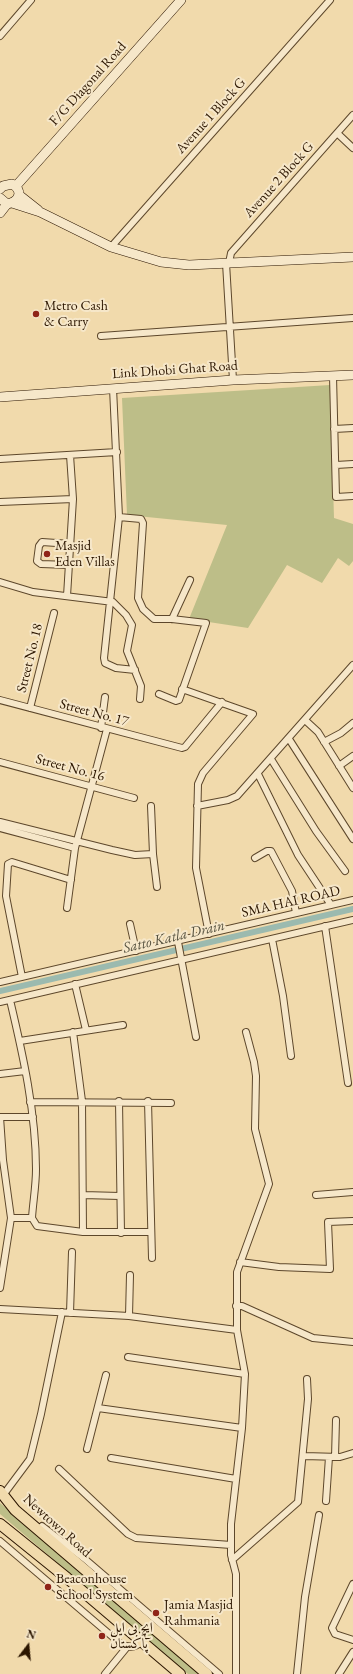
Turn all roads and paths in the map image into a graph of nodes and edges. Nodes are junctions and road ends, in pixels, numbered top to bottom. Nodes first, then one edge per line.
1 (31, 0) edge
2 (181, 0) edge
3 (330, 0) edge
4 (0, 36) edge
5 (353, 115) edge
6 (337, 133) junction
7 (353, 148) edge
8 (1, 186) edge
9 (18, 190) junction
10 (4, 201) edge
11 (40, 212) junction
12 (0, 213) edge
13 (110, 247) junction
14 (353, 256) edge
15 (228, 263) junction
16 (353, 318) edge
17 (230, 326) junction
18 (101, 336) dead end
19 (353, 375) edge
20 (333, 376) junction
21 (233, 380) junction
22 (113, 388) junction
23 (0, 397) edge
24 (353, 428) edge
25 (334, 429) junction
26 (117, 452) junction
27 (70, 455) junction
28 (0, 459) edge
29 (353, 464) edge
30 (336, 465) junction
31 (353, 496) edge
32 (73, 498) junction
33 (0, 502) edge
34 (119, 517) junction
35 (71, 544) junction
36 (69, 565) junction
37 (190, 580) dead end
38 (0, 582) edge
39 (67, 596) junction
40 (109, 601) junction
41 (54, 613) dead end
42 (172, 619) junction
43 (353, 665) edge
44 (135, 670) junction
45 (182, 689) junction
46 (159, 694) dead end
47 (105, 698) dead end
48 (140, 699) dead end
49 (0, 700) edge
50 (222, 702) junction
51 (30, 708) junction
52 (305, 720) junction
53 (353, 723) edge
54 (104, 728) junction
55 (289, 739) junction
56 (324, 742) junction
57 (353, 756) edge
58 (271, 759) junction
59 (0, 762) edge
60 (339, 766) junction
61 (258, 774) junction
62 (92, 786) junction
63 (353, 788) edge
64 (134, 798) dead end
65 (151, 806) dead end
66 (197, 806) junction
67 (0, 822) edge
68 (0, 828) edge
69 (353, 839) edge
70 (76, 845) junction
71 (153, 854) junction
72 (254, 858) dead end
73 (345, 872) dead end
74 (71, 880) junction
75 (157, 887) dead end
76 (353, 900) edge
77 (331, 905) junction
78 (67, 908) dead end
79 (296, 913) junction
80 (353, 920) edge
81 (130, 924) dead end
82 (325, 926) junction
83 (209, 934) junction
84 (272, 939) junction
85 (178, 944) junction
86 (136, 951) junction
87 (181, 958) junction
88 (22, 977) junction
89 (0, 982) edge
90 (75, 984) junction
91 (10, 1000) junction
92 (0, 1002) edge
93 (123, 1025) dead end
94 (86, 1030) junction
95 (72, 1032) junction
96 (246, 1032) dead end
97 (196, 1037) dead end
98 (20, 1041) junction
99 (291, 1056) dead end
100 (25, 1071) junction
101 (0, 1074) edge
102 (348, 1083) dead end
103 (82, 1101) junction
104 (119, 1101) junction
105 (148, 1101) junction
106 (30, 1102) junction
107 (171, 1103) dead end
108 (0, 1117) edge
109 (33, 1117) junction
110 (2, 1160) edge
111 (353, 1192) edge
112 (83, 1195) junction
113 (316, 1195) dead end
114 (120, 1196) junction
115 (11, 1218) junction
116 (32, 1218) junction
117 (353, 1221) edge
118 (83, 1232) junction
119 (151, 1232) junction
120 (121, 1233) junction
121 (72, 1252) dead end
122 (152, 1258) dead end
123 (240, 1262) junction
124 (130, 1275) dead end
125 (0, 1288) edge
126 (236, 1306) junction
127 (0, 1309) edge
128 (62, 1312) junction
129 (70, 1312) junction
130 (129, 1316) junction
131 (237, 1330) junction
132 (353, 1342) edge
133 (128, 1357) dead end
134 (245, 1374) junction
135 (106, 1375) dead end
136 (307, 1379) dead end
137 (98, 1408) junction
138 (336, 1420) dead end
139 (242, 1428) junction
140 (87, 1449) dead end
141 (353, 1453) edge
142 (304, 1456) junction
143 (332, 1457) junction
144 (111, 1458) dead end
145 (59, 1469) dead end
146 (236, 1479) junction
147 (1, 1495) edge
148 (326, 1501) dead end
149 (319, 1515) dead end
150 (1, 1524) edge
151 (0, 1541) edge
152 (231, 1545) junction
153 (232, 1560) junction
154 (353, 1584) edge
155 (156, 1625) junction
156 (353, 1640) edge
157 (142, 1641) junction
158 (127, 1647) junction
159 (352, 1655) edge
160 (105, 1674) edge
161 (180, 1674) edge
162 (207, 1674) edge
163 (219, 1674) edge
164 (236, 1674) edge
165 (297, 1674) edge
166 (339, 1674) edge

1 - 4 street
2 - 9 street, F/G Diagonal Road
3 - 13 street, Avenue 1 Block G
5 - 6 street, Avenue 2 Block G
6 - 7 street
6 - 15 street, Avenue 2 Block G
8 - 9 street
9 - 10 street, F/G Diagonal Road
9 - 11 street
10 - 11 street
10 - 12 street, F/G Diagonal Road
11 - 13 street
13 - 15 street
14 - 15 street
15 - 17 street
16 - 17 street
17 - 18 street
17 - 21 street
19 - 20 street, Link Dhobi Ghat Road
20 - 21 street, Link Dhobi Ghat Road
20 - 25 street
21 - 22 street, Link Dhobi Ghat Road
22 - 23 street, Link Dhobi Ghat Road
22 - 26 street
24 - 25 street
25 - 30 street
26 - 27 street
26 - 34 street
27 - 28 street
27 - 32 street
29 - 30 street
30 - 31 street
32 - 33 street
32 - 35 street
34 - 40 street
34 - 42 street
35 - 36 street
35 - 36 street
36 - 39 street
37 - 42 street
38 - 39 street
39 - 40 street
40 - 44 street
40 - 44 street
41 - 51 street, Street No. 18
42 - 45 street
43 - 52 street
44 - 48 street
45 - 46 street
45 - 50 street
47 - 54 street
49 - 51 street, Street No. 17
50 - 54 street, Street No. 17
50 - 66 street
51 - 54 street, Street No. 17
52 - 55 street
52 - 56 street
53 - 56 street
54 - 62 street
55 - 58 street
55 - 69 street
56 - 60 street
57 - 60 street
58 - 61 street
58 - 73 street
59 - 62 street, Street No. 16
60 - 63 street
61 - 66 street
61 - 77 street
62 - 64 street, Street No. 16
62 - 70 street
65 - 71 street
66 - 83 street
67 - 70 street
68 - 70 street
70 - 71 street
70 - 74 street
71 - 75 street
72 - 79 street
74 - 78 street
74 - 88 street
76 - 77 street, SMA HAI ROAD
77 - 79 street, SMA HAI ROAD
79 - 83 street, SMA HAI ROAD
80 - 82 street
81 - 86 street
82 - 84 street
82 - 102 street
83 - 85 street, SMA HAI ROAD
84 - 87 street
84 - 99 street
85 - 86 street, SMA HAI ROAD
85 - 87 street
86 - 88 street, SMA HAI ROAD
87 - 90 street
87 - 97 street
88 - 89 street, SMA HAI ROAD
90 - 91 street
90 - 94 street
91 - 92 street
91 - 98 street
93 - 94 street
94 - 95 street
95 - 98 street
95 - 103 street
96 - 123 street
98 - 100 street
100 - 101 street
100 - 106 street
103 - 104 street
103 - 106 street
103 - 112 street
104 - 105 street
104 - 114 street
105 - 107 street
105 - 119 street
106 - 109 street
108 - 109 street
108 - 110 street
109 - 116 street
110 - 115 street
111 - 113 street
112 - 114 street
112 - 118 street
114 - 120 street
115 - 116 street
115 - 125 street
116 - 118 street
117 - 123 street
118 - 120 street
119 - 120 street
119 - 122 street
121 - 129 street
123 - 126 street
124 - 130 street
126 - 131 street
126 - 132 street
127 - 128 street
128 - 129 street
128 - 147 street
129 - 130 street
130 - 131 street
131 - 134 street
133 - 134 street
134 - 139 street
135 - 137 street
136 - 142 street
137 - 139 street
137 - 140 street
138 - 143 street
139 - 146 street
141 - 143 street
142 - 143 street
142 - 153 street
143 - 148 street
144 - 146 street
145 - 152 street
146 - 152 street
147 - 155 main road, Newtown Road
149 - 165 street
150 - 157 main road
151 - 158 street
152 - 153 street
153 - 164 street
154 - 156 street
155 - 162 main road, Newtown Road
155 - 163 street
157 - 158 street
157 - 161 main road
158 - 160 street
159 - 166 street

